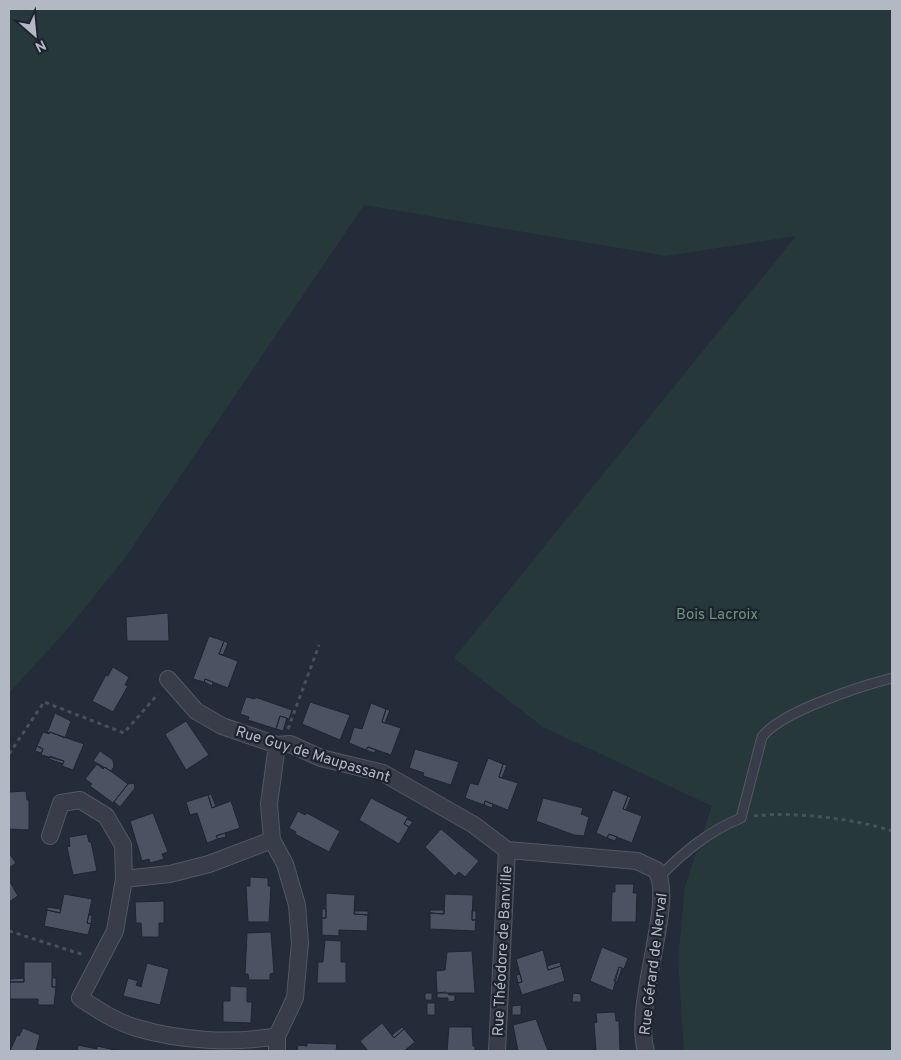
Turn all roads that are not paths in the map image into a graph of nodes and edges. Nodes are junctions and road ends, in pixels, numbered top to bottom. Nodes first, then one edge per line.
1 (892, 678) edge
2 (171, 683) road end
3 (279, 745) junction
4 (50, 836) dead end
5 (272, 840) junction
6 (507, 850) junction
7 (660, 876) junction
8 (124, 879) junction
9 (277, 1044) edge
10 (497, 1051) edge
11 (646, 1051) edge

1 - 7 lane
2 - 3 street, Rue Guy de Maupassant
3 - 5 street
3 - 6 street, Rue Guy de Maupassant
4 - 8 street
5 - 8 street
5 - 9 street
6 - 7 street
6 - 10 street, Rue Théodore de Banville
7 - 11 street, Rue Gérard de Nerval
8 - 9 street

